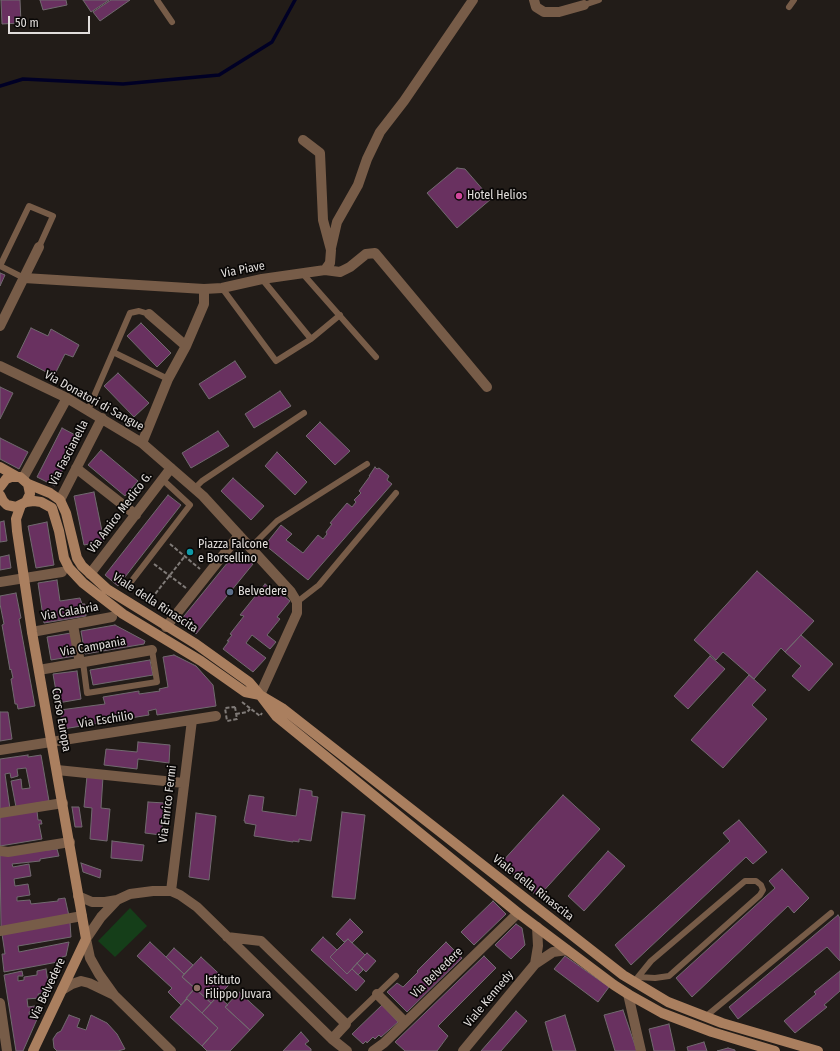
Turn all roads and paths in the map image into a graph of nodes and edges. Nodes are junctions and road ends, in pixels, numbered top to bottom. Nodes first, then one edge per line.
1 (157, 0) edge
2 (473, 0) edge
3 (534, 0) edge
4 (599, 0) edge
5 (794, 0) edge
6 (584, 5) joint
7 (789, 7) dead end
8 (172, 22) dead end
9 (303, 140) dead end
10 (39, 247) joint
11 (331, 250) junction
12 (0, 266) edge
13 (325, 270) junction
14 (304, 274) junction
15 (24, 278) junction
16 (262, 279) junction
17 (222, 288) junction
18 (204, 289) junction
19 (149, 314) joint
20 (340, 315) junction
21 (0, 326) edge
22 (311, 339) junction
23 (186, 346) junction
24 (113, 352) junction
25 (376, 357) dead end
26 (0, 366) edge
27 (168, 379) junction
28 (487, 387) dead end
29 (66, 398) junction
30 (88, 410) junction
31 (304, 413) dead end
32 (102, 418) junction
33 (142, 443) junction
34 (367, 464) dead end
35 (0, 468) edge
36 (76, 468) junction
37 (171, 468) junction
38 (22, 479) junction
39 (162, 479) junction
40 (1, 485) edge
41 (195, 488) junction
42 (396, 493) dead end
43 (0, 495) edge
44 (60, 500) junction
45 (24, 504) junction
46 (136, 515) junction
47 (239, 536) junction
48 (168, 542) dead end
49 (251, 547) junction
50 (185, 556) junction
51 (152, 562) dead end
52 (62, 572) dead end
53 (90, 574) junction
54 (169, 575) junction
55 (207, 576) junction
56 (24, 578) junction
57 (0, 582) edge
58 (127, 587) dead end
59 (193, 594) junction
60 (297, 602) junction
61 (148, 604) dead end
62 (112, 617) dead end
63 (73, 625) junction
64 (166, 627) junction
65 (32, 632) junction
66 (152, 650) joint
67 (81, 662) junction
68 (39, 670) junction
69 (260, 695) junction
70 (241, 702) dead end
71 (225, 708) dead end
72 (250, 709) junction
73 (236, 714) junction
74 (216, 716) dead end
75 (260, 716) dead end
76 (192, 720) junction
77 (227, 721) dead end
78 (52, 742) junction
79 (0, 750) edge
80 (57, 770) junction
81 (184, 782) junction
82 (63, 803) junction
83 (0, 813) edge
84 (70, 842) junction
85 (0, 852) edge
86 (171, 891) junction
87 (78, 896) junction
88 (117, 900) junction
89 (518, 913) junction
90 (831, 913) dead end
91 (82, 916) junction
92 (537, 927) junction
93 (0, 931) edge
94 (227, 937) junction
95 (86, 939) junction
96 (567, 950) junction
97 (535, 964) junction
98 (396, 976) dead end
99 (637, 980) junction
100 (62, 990) junction
101 (377, 994) junction
102 (628, 994) junction
103 (114, 995) junction
104 (0, 1003) edge
105 (705, 1017) junction
106 (405, 1022) junction
107 (346, 1024) junction
108 (332, 1039) junction
109 (7, 1051) edge
110 (34, 1051) edge
111 (171, 1051) edge
112 (346, 1051) edge
113 (373, 1051) edge
114 (463, 1051) edge
115 (641, 1051) edge
116 (775, 1051) edge
117 (818, 1051) edge

1 - 8 lane
2 - 11 street
3 - 6 street
4 - 6 lane
5 - 7 lane
9 - 11 street
10 - 12 lane
10 - 15 street
11 - 13 street
12 - 15 lane
13 - 14 street, Via Piave
13 - 28 street, Via Piave
14 - 16 street, Via Piave
14 - 20 lane
15 - 18 street, Via Piave
15 - 21 street
16 - 17 street, Via Piave
16 - 22 lane
17 - 18 street, Via Piave
17 - 22 lane
18 - 23 street
19 - 23 street
19 - 24 lane
20 - 22 lane
20 - 25 lane
23 - 27 street
24 - 27 lane
24 - 30 lane
26 - 29 street, Via Donatori di Sangue
27 - 33 street
29 - 30 street, Via Donatori di Sangue
29 - 38 street
30 - 32 street, Via Donatori di Sangue
31 - 41 lane
32 - 33 street, Via Donatori di Sangue
32 - 36 street, Via Fascianella
33 - 37 street, Via Donatori di Sangue
34 - 49 lane
35 - 38 street
35 - 40 street
36 - 44 street, Via Fascianella
36 - 46 street
37 - 39 street, Via Amico Medico G.
37 - 41 street, Via Donatori di Sangue
38 - 40 street
38 - 44 street
38 - 45 street, Corso Europa
39 - 46 street, Via Amico Medico G.
39 - 58 lane
41 - 47 street, Via Donatori di Sangue
42 - 60 lane
43 - 45 street, Viale della Rinascita
44 - 53 street, Viale della Rinascita
45 - 56 street, Corso Europa
45 - 69 street, Viale della Rinascita
46 - 53 street, Via Amico Medico G.
47 - 49 street, Via Donatori di Sangue
47 - 55 street
48 - 50 path
49 - 60 street, Via Donatori di Sangue
50 - 54 path
50 - 55 path
51 - 54 path
52 - 56 street
53 - 64 street, Viale della Rinascita
54 - 59 path
54 - 61 path
55 - 59 street
56 - 57 street
56 - 65 street, Corso Europa
59 - 64 street
60 - 69 street
62 - 63 street, Via Calabria
63 - 65 street, Via Calabria
63 - 67 street
64 - 69 street, Viale della Rinascita
65 - 68 street, Corso Europa
66 - 67 street, Via Campania
66 - 67 lane
67 - 68 street, Via Campania
68 - 78 street, Corso Europa
69 - 89 street, Viale della Rinascita
69 - 99 street, Viale della Rinascita
70 - 72 path
71 - 73 path
72 - 73 path
72 - 75 path
73 - 77 path
74 - 76 street, Via Eschilio
76 - 78 street, Via Eschilio
76 - 81 street, Via Enrico Fermi
78 - 79 street, Via Eschilio
78 - 80 street, Corso Europa
80 - 81 street
80 - 82 street, Corso Europa
81 - 86 street, Via Enrico Fermi
82 - 83 street
82 - 84 street, Corso Europa
84 - 85 street
84 - 87 street, Corso Europa
86 - 88 street
86 - 94 street
87 - 88 street
87 - 91 street, Corso Europa
88 - 95 street
89 - 92 street, Viale della Rinascita
89 - 106 street, Via Belvedere
90 - 105 lane
91 - 93 street
91 - 95 street, Corso Europa
92 - 96 street, Viale della Rinascita
92 - 97 street
94 - 107 street
94 - 108 street
95 - 100 street, Via Belvedere
95 - 103 street
96 - 97 street, Viale Kennedy
96 - 102 street, Viale della Rinascita
97 - 114 street, Viale Kennedy
98 - 101 lane
99 - 99 lane
99 - 105 street, Viale della Rinascita
100 - 103 street
100 - 110 street, Via Belvedere
101 - 106 street
101 - 107 lane
102 - 115 street
102 - 116 street, Viale della Rinascita
103 - 111 street
104 - 109 street
105 - 117 street, Viale della Rinascita
106 - 113 street, Via Belvedere
107 - 108 street
108 - 112 street

